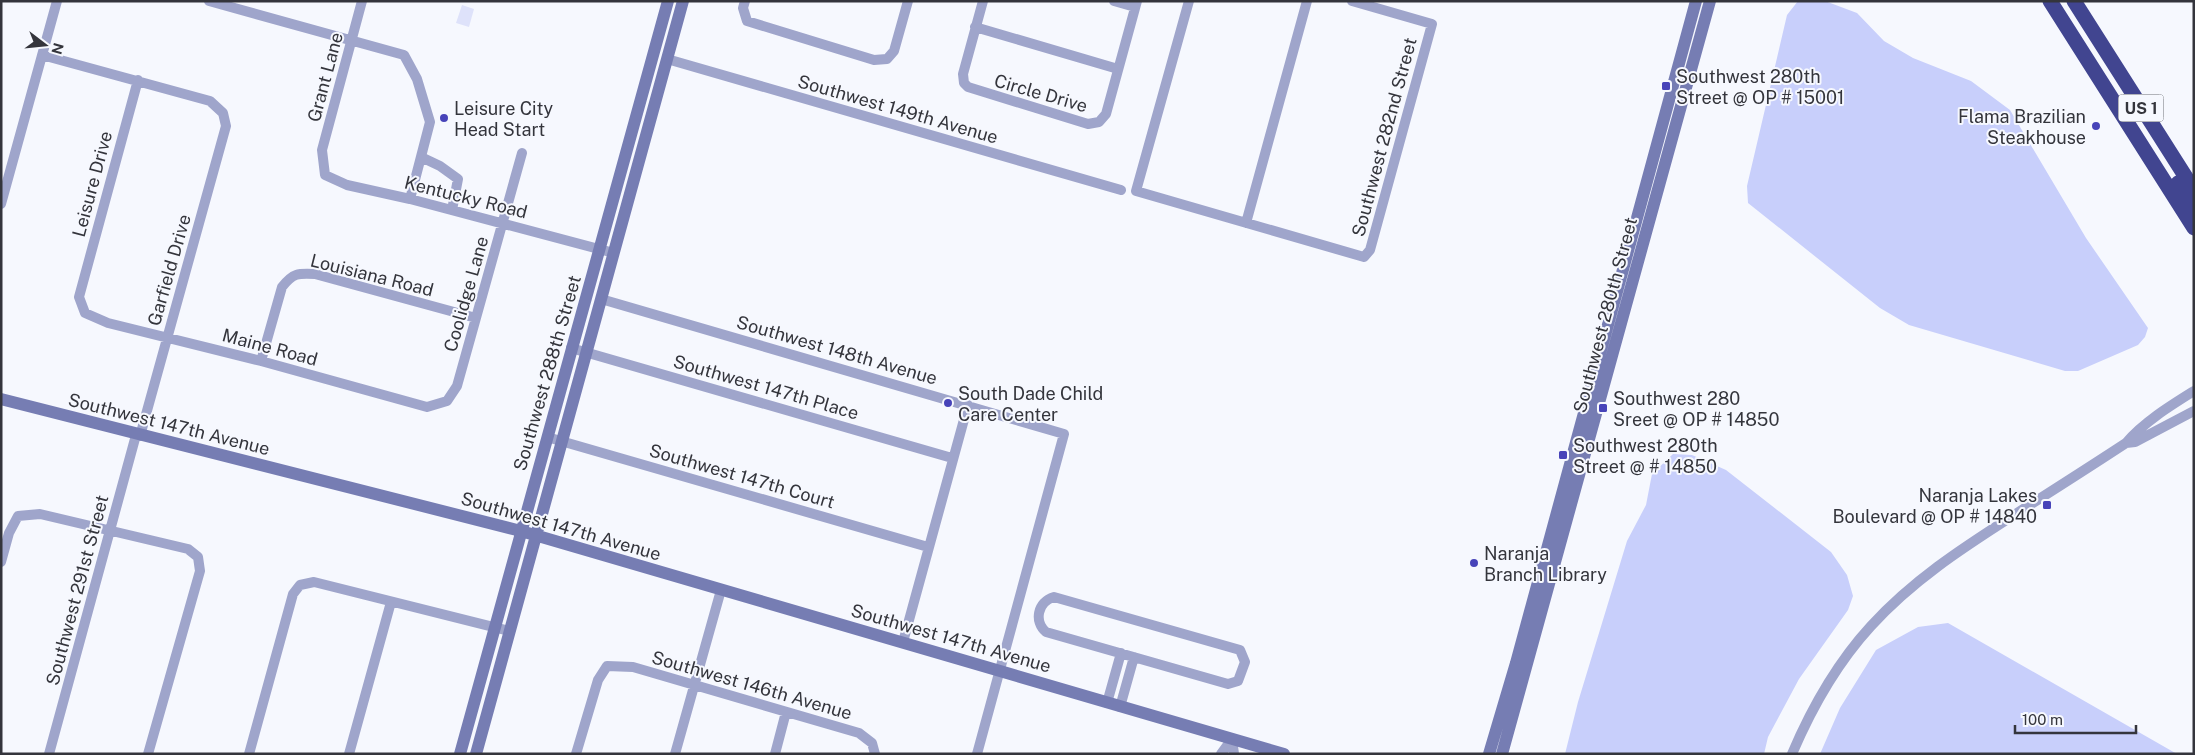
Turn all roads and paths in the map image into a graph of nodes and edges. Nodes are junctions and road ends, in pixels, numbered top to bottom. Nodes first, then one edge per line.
1 (57, 1) edge
2 (209, 1) edge
3 (362, 1) edge
4 (668, 1) edge
5 (683, 1) edge
6 (745, 1) edge
7 (908, 1) edge
8 (983, 1) edge
9 (1114, 1) edge
10 (1189, 1) edge
11 (1307, 1) edge
12 (1352, 1) edge
13 (1710, 1) edge
14 (2050, 1) edge
15 (2064, 1) edge
16 (2074, 1) edge
17 (1136, 4) edge
18 (1694, 8) edge
19 (1705, 18) junction
20 (2089, 25) junction
21 (976, 27) junction
22 (352, 40) junction
23 (42, 55) junction
24 (667, 59) junction
25 (1118, 69) junction
26 (138, 80) junction
27 (1671, 92) junction
28 (1684, 96) junction
29 (522, 153) dead end
30 (420, 157) junction
31 (322, 161) joint
32 (2164, 180) junction
33 (1121, 190) dead end
34 (2194, 190) edge
35 (2, 199) edge
36 (410, 199) junction
37 (2194, 207) edge
38 (452, 210) junction
39 (503, 223) junction
40 (1246, 223) junction
41 (1642, 223) junction
42 (2194, 228) edge
43 (599, 249) junction
44 (614, 253) junction
45 (79, 297) joint
46 (601, 298) junction
47 (476, 318) junction
48 (167, 338) junction
49 (571, 348) junction
50 (586, 352) junction
51 (261, 361) junction
52 (457, 386) joint
53 (2189, 394) edge
54 (1, 399) edge
55 (968, 405) junction
56 (2192, 412) edge
57 (138, 435) junction
58 (547, 437) junction
59 (562, 441) junction
60 (2126, 443) junction
61 (952, 458) junction
62 (1568, 489) junction
63 (110, 529) junction
64 (521, 531) junction
65 (536, 535) junction
66 (928, 547) junction
67 (1, 562) edge
68 (721, 590) junction
69 (391, 602) junction
70 (494, 628) junction
71 (509, 632) junction
72 (902, 642) junction
73 (1121, 653) junction
74 (1134, 657) junction
75 (999, 670) junction
76 (694, 686) junction
77 (1107, 703) junction
78 (1120, 707) junction
79 (786, 712) junction
80 (1232, 739) junction
81 (48, 754) edge
82 (148, 754) edge
83 (249, 754) edge
84 (350, 754) edge
85 (460, 754) edge
86 (476, 754) edge
87 (576, 754) edge
88 (675, 754) edge
89 (775, 754) edge
90 (875, 754) edge
91 (977, 754) edge
92 (1221, 754) edge
93 (1234, 754) edge
94 (1284, 754) edge
95 (1489, 754) edge
96 (1502, 754) edge
97 (1792, 754) edge

1 - 23 street
2 - 22 street
3 - 22 street, Grant Lane
4 - 43 street, Southwest 288th Street
5 - 24 street, Southwest 288th Street
6 - 7 street
8 - 21 street, Circle Drive
9 - 17 street
10 - 40 street
11 - 40 street
12 - 40 street, Southwest 282nd Street
13 - 19 street, Southwest 280th Street
14 - 32 highway, US 1
15 - 20 highway
16 - 20 highway, US 1
17 - 25 street, Circle Drive
18 - 19 street
18 - 27 street, Southwest 280th Street
19 - 28 street, Southwest 280th Street
20 - 34 highway, US 1
21 - 25 street
21 - 25 street, Circle Drive
22 - 30 street
22 - 31 street, Grant Lane
23 - 26 street
23 - 35 street
24 - 33 street, Southwest 149th Avenue
24 - 44 street, Southwest 288th Street
26 - 45 street, Leisure Drive
26 - 48 street, Garfield Drive
27 - 28 street
27 - 41 street, Southwest 280th Street
28 - 41 street, Southwest 280th Street
29 - 39 street, Coolidge Lane
30 - 36 street
30 - 38 street
31 - 36 street, Kentucky Road
32 - 37 highway
32 - 42 highway, US 1
36 - 38 street, Kentucky Road
38 - 39 street, Kentucky Road
39 - 43 street, Kentucky Road
39 - 47 street, Coolidge Lane
41 - 62 street, Southwest 280th Street
43 - 44 street, Kentucky Road
43 - 49 street, Southwest 288th Street
44 - 46 street, Southwest 288th Street
45 - 48 street, Maine Road
46 - 50 street, Southwest 288th Street
46 - 55 street, Southwest 148th Avenue
47 - 51 street, Louisiana Road
47 - 52 street, Coolidge Lane
48 - 51 street, Maine Road
48 - 57 street, Garfield Drive
49 - 50 street, Southwest 147th Place
49 - 58 street, Southwest 288th Street
50 - 59 street, Southwest 288th Street
50 - 61 street, Southwest 147th Place
51 - 52 street, Maine Road
53 - 56 street
53 - 60 street
54 - 57 street, Southwest 147th Avenue
55 - 61 street
55 - 75 street, Southwest 148th Avenue
56 - 60 street
57 - 63 street, Southwest 291st Street
57 - 64 street, Southwest 147th Avenue
58 - 59 street, Southwest 147th Court
58 - 64 street, Southwest 288th Street
59 - 65 street, Southwest 288th Street
59 - 66 street, Southwest 147th Court
60 - 97 street
61 - 66 street
62 - 95 street, Southwest 280th Street
62 - 96 street, Southwest 280th Street
63 - 67 street
63 - 81 street, Southwest 291st Street
63 - 82 street
64 - 65 street, Southwest 147th Avenue
64 - 70 street, Southwest 288th Street
65 - 68 street, Southwest 147th Avenue
65 - 71 street, Southwest 288th Street
66 - 72 street
68 - 72 street, Southwest 147th Avenue
68 - 76 street
69 - 70 street
69 - 83 street
69 - 84 street
70 - 71 street
70 - 85 street, Southwest 288th Street
71 - 86 street, Southwest 288th Street
72 - 75 street, Southwest 147th Avenue
73 - 74 street, Southwest 147th Avenue
73 - 74 street, Southwest 147th Avenue
73 - 77 street
74 - 78 street
75 - 77 street, Southwest 147th Avenue
75 - 91 street
76 - 79 street, Southwest 146th Avenue
76 - 87 street, Southwest 146th Avenue
76 - 88 street
77 - 78 street, Southwest 147th Avenue
78 - 80 street, Southwest 147th Avenue
79 - 89 street
79 - 90 street, Southwest 146th Avenue
80 - 92 street
80 - 93 street
80 - 94 street, Southwest 147th Avenue

